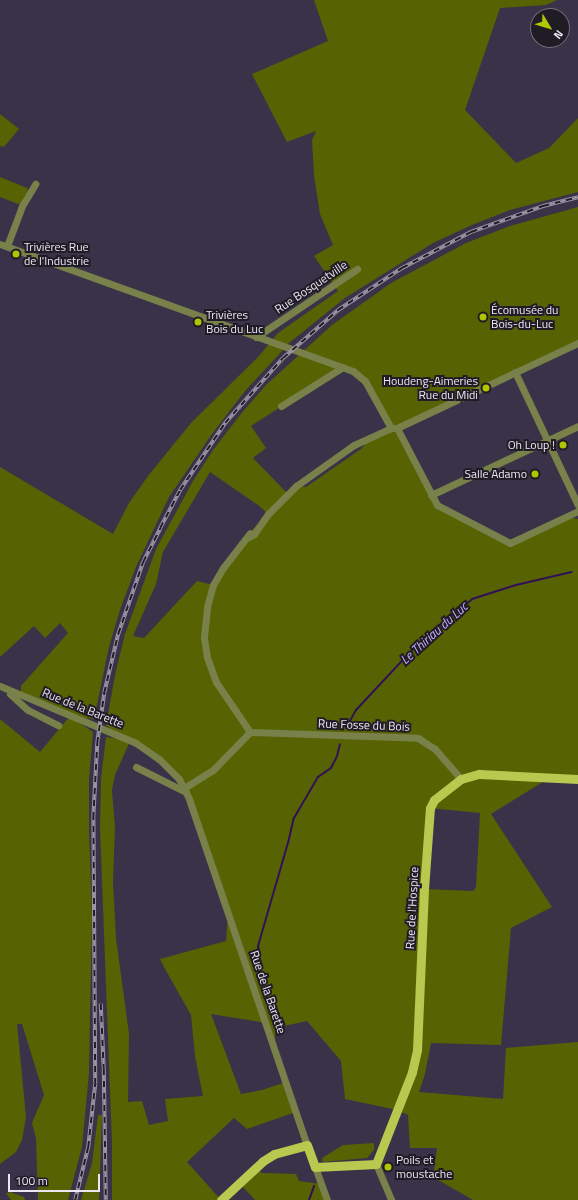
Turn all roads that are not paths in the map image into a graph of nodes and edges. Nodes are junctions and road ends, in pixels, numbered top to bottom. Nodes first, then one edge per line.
1 (35, 184) dead end
2 (0, 244) edge
3 (8, 246) junction
4 (357, 268) dead end
5 (256, 337) junction
6 (578, 343) edge
7 (343, 367) junction
8 (515, 372) junction
9 (280, 406) dead end
10 (578, 426) edge
11 (394, 428) junction
12 (547, 441) junction
13 (431, 495) junction
14 (578, 505) edge
15 (578, 512) edge
16 (2, 687) edge
17 (58, 725) dead end
18 (250, 732) junction
19 (136, 766) dead end
20 (461, 779) junction
21 (578, 779) edge
22 (185, 790) junction
23 (307, 1144) junction
24 (376, 1164) junction
25 (315, 1167) junction
26 (221, 1200) edge
27 (327, 1200) edge
28 (391, 1200) edge

1 - 3 street
2 - 3 street
3 - 5 street
4 - 5 street, Rue Bosquetville
5 - 7 street
6 - 8 street
7 - 9 street
7 - 11 street
8 - 11 street
8 - 12 street
10 - 12 street
11 - 13 street
11 - 18 street
12 - 13 street
12 - 14 street
13 - 15 street
16 - 17 street
16 - 22 street, Rue de la Barette
18 - 20 street, Rue Fosse du Bois
18 - 22 street
19 - 22 street
20 - 21 main road, Rue de l'Hospice
20 - 24 main road, Rue de l'Hospice
22 - 23 street, Rue de la Barette
23 - 25 main road, Rue de la Barette
23 - 26 main road
24 - 25 main road
24 - 28 street
25 - 27 street, Rue de la Barette

